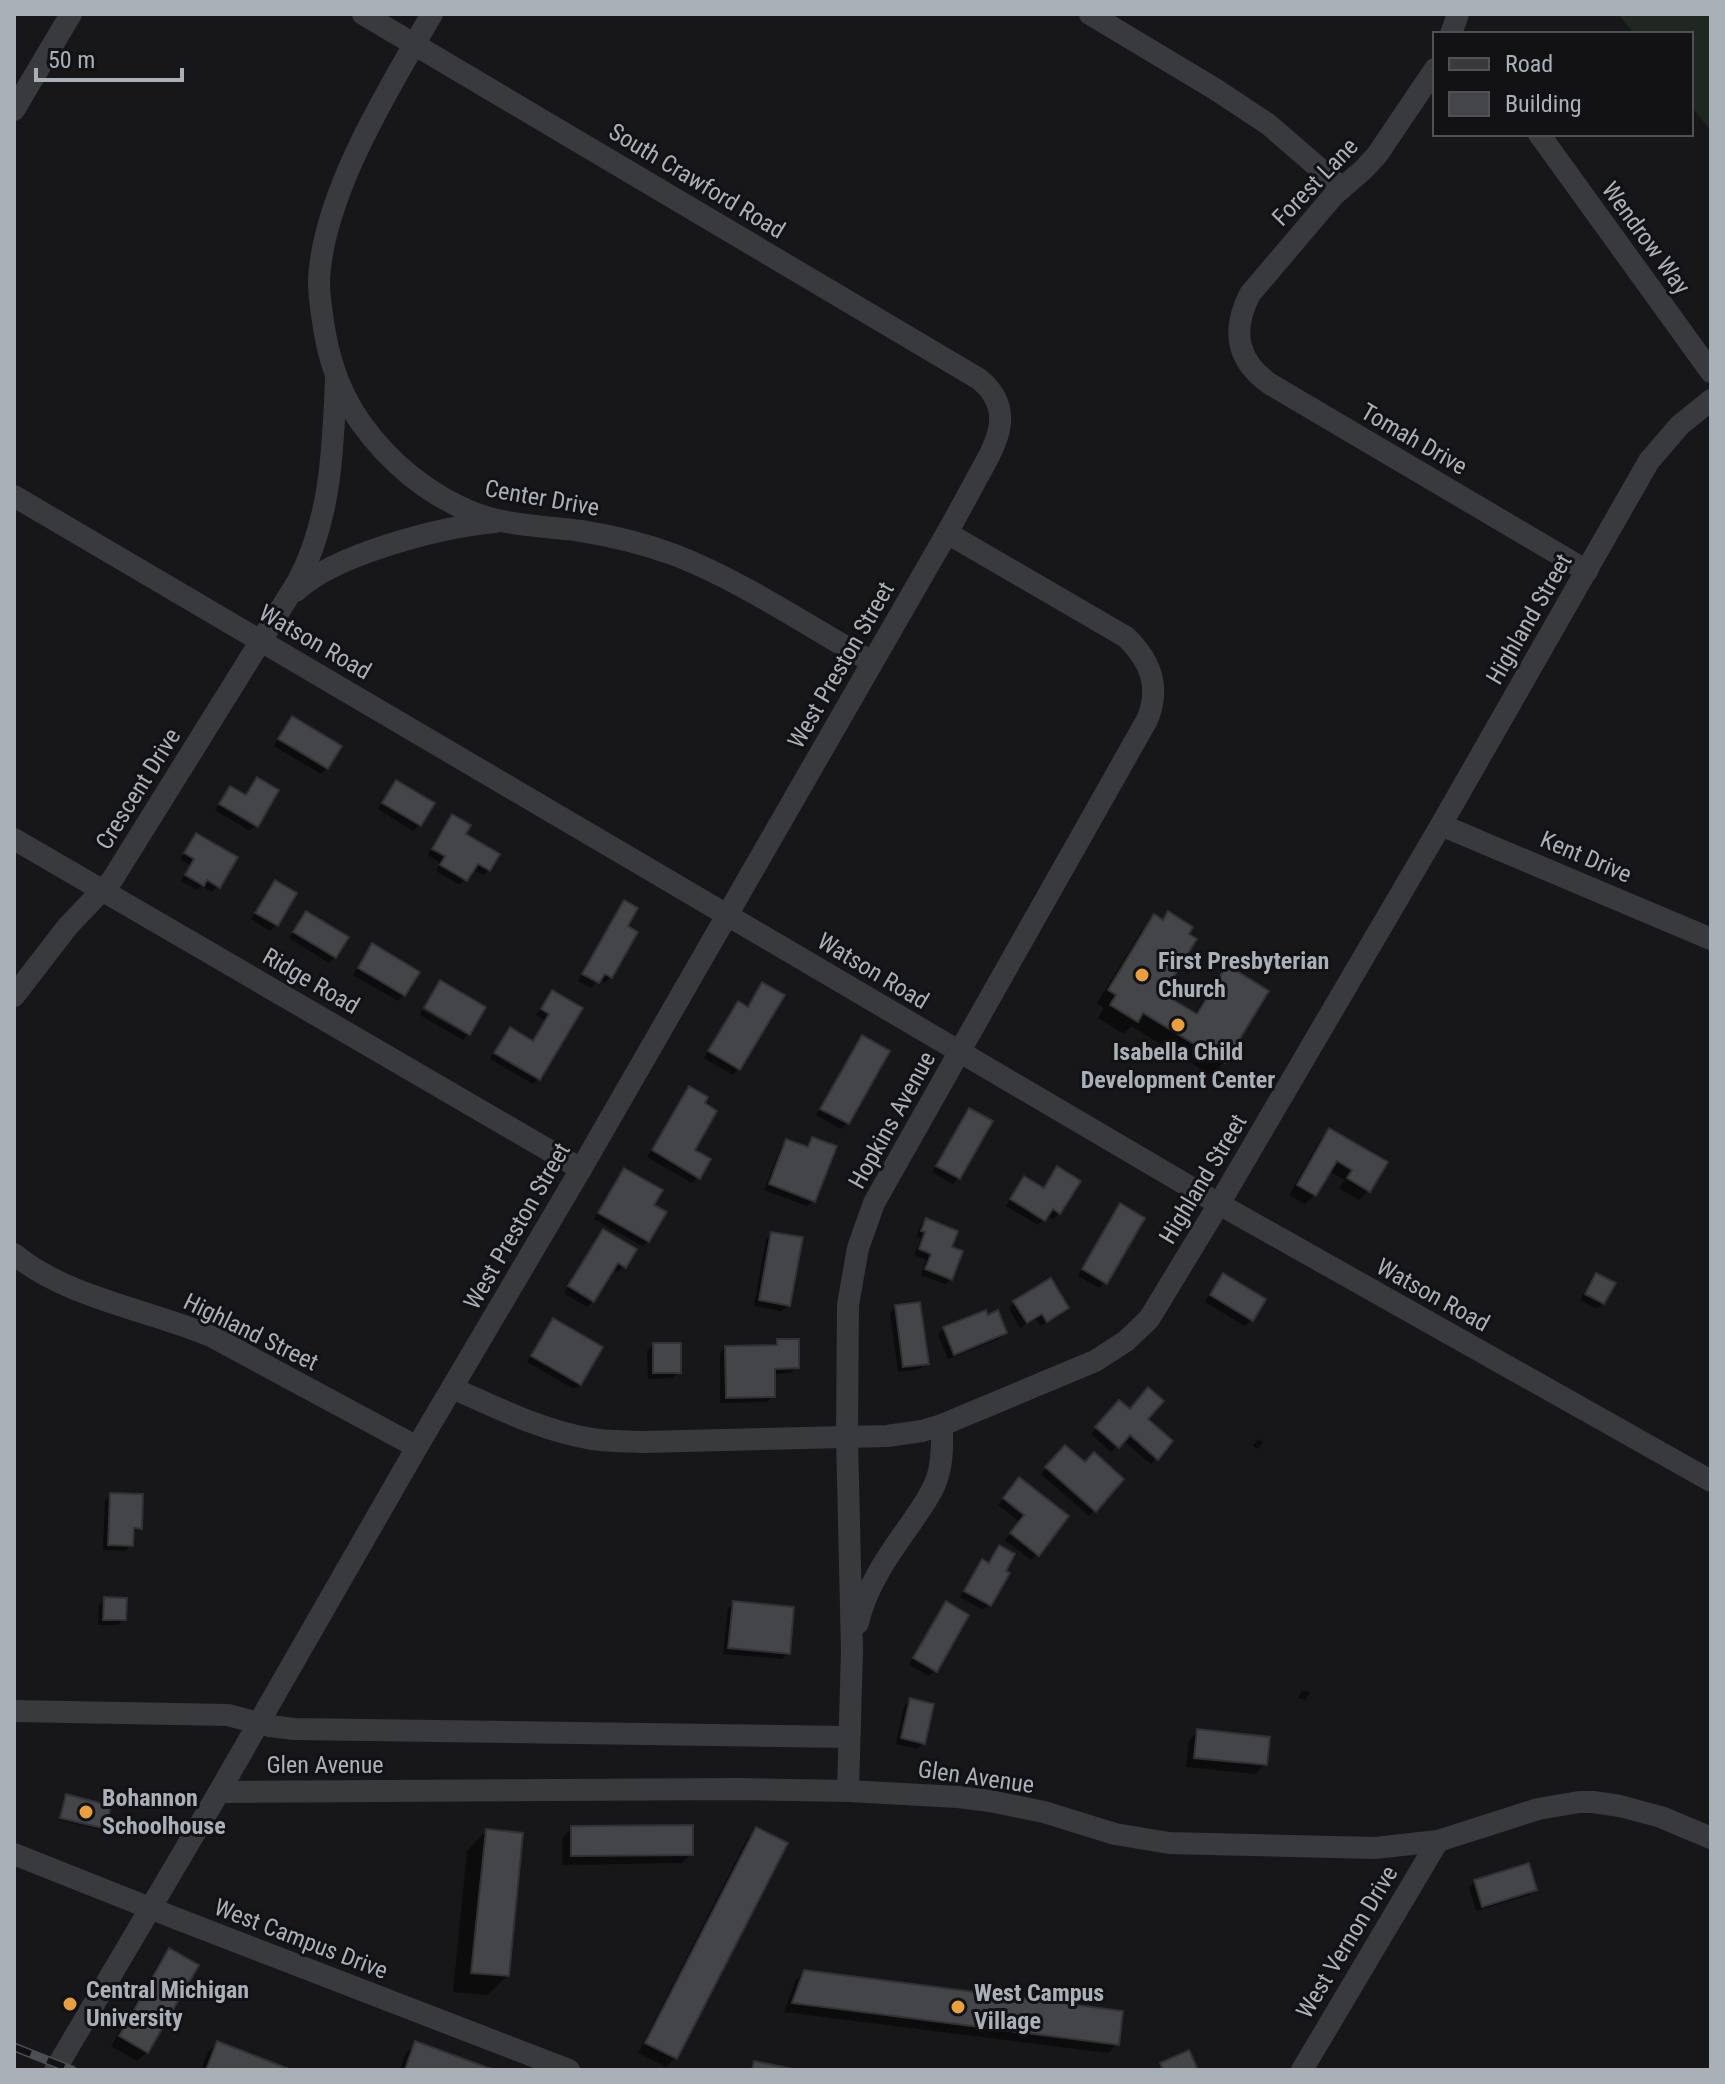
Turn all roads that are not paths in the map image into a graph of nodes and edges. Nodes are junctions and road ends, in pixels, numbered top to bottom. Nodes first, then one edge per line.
1 (71, 14) edge
2 (363, 14) edge
3 (432, 14) edge
4 (1090, 14) edge
5 (415, 44) junction
6 (1433, 72) edge
7 (14, 110) edge
8 (1540, 136) edge
9 (1342, 188) junction
10 (1240, 332) joint
11 (1711, 372) edge
12 (336, 376) junction
13 (997, 400) joint
14 (1711, 400) edge
15 (14, 496) edge
16 (503, 522) junction
17 (947, 533) junction
18 (1587, 571) junction
19 (289, 597) junction
20 (261, 641) junction
21 (872, 662) junction
22 (1441, 825) junction
23 (14, 839) edge
24 (104, 891) junction
25 (728, 914) junction
26 (1711, 939) edge
27 (14, 996) edge
28 (959, 1053) junction
29 (581, 1169) junction
30 (1219, 1204) junction
31 (14, 1254) edge
32 (452, 1388) junction
33 (942, 1425) junction
34 (847, 1437) junction
35 (417, 1447) junction
36 (1711, 1481) edge
37 (852, 1651) junction
38 (14, 1711) edge
39 (259, 1722) junction
40 (848, 1737) junction
41 (848, 1791) junction
42 (219, 1792) junction
43 (1711, 1838) edge
44 (1438, 1841) junction
45 (14, 1854) edge
46 (150, 1908) junction
47 (55, 2070) edge
48 (569, 2070) edge
49 (1302, 2070) edge

1 - 7 street
2 - 5 street, South Crawford Road
3 - 5 street, Center Drive
4 - 9 street
5 - 12 street, Center Drive
5 - 13 street, South Crawford Road
6 - 9 street, Forest Lane
8 - 11 street, Wendrow Way
9 - 10 street, Forest Lane
10 - 18 street, Tomah Drive
12 - 16 street, Center Drive
12 - 19 street, Crescent Drive
13 - 17 street, West Preston Street
14 - 18 street, Highland Street
15 - 20 street, Watson Road
16 - 19 street, Crescent Drive
16 - 21 street, Center Drive
17 - 21 street, West Preston Street
17 - 28 street, Hopkins Avenue
18 - 22 street, Highland Street
19 - 20 street, Crescent Drive
20 - 24 street, Crescent Drive
20 - 25 street, Watson Road
21 - 25 street, West Preston Street
22 - 26 street, Kent Drive
22 - 30 street, Highland Street
23 - 24 street, Ridge Road
24 - 27 street, Crescent Drive
24 - 29 street, Ridge Road
25 - 28 street, Watson Road
25 - 29 street, West Preston Street
28 - 30 street, Watson Road
28 - 34 street, Hopkins Avenue
29 - 32 street, West Preston Street
30 - 33 street, Highland Street
30 - 36 street, Watson Road
31 - 35 street, Highland Street
32 - 34 street, Highland Street
32 - 35 street, West Preston Street
33 - 34 street, Highland Street
33 - 37 street, Hopkins Avenue
34 - 37 street, Hopkins Avenue
35 - 39 street, West Preston Street
37 - 40 street, Hopkins Avenue
38 - 39 street, Glen Avenue
39 - 40 street, Glen Avenue
39 - 42 street, West Preston Street
40 - 41 street, Hopkins Avenue
41 - 42 street, Glen Avenue
41 - 44 street, Glen Avenue
42 - 46 street, West Preston Street
43 - 44 street, Glen Avenue
44 - 49 street, West Vernon Drive
45 - 46 street, West Campus Drive
46 - 47 street, West Preston Street
46 - 48 street, West Campus Drive

